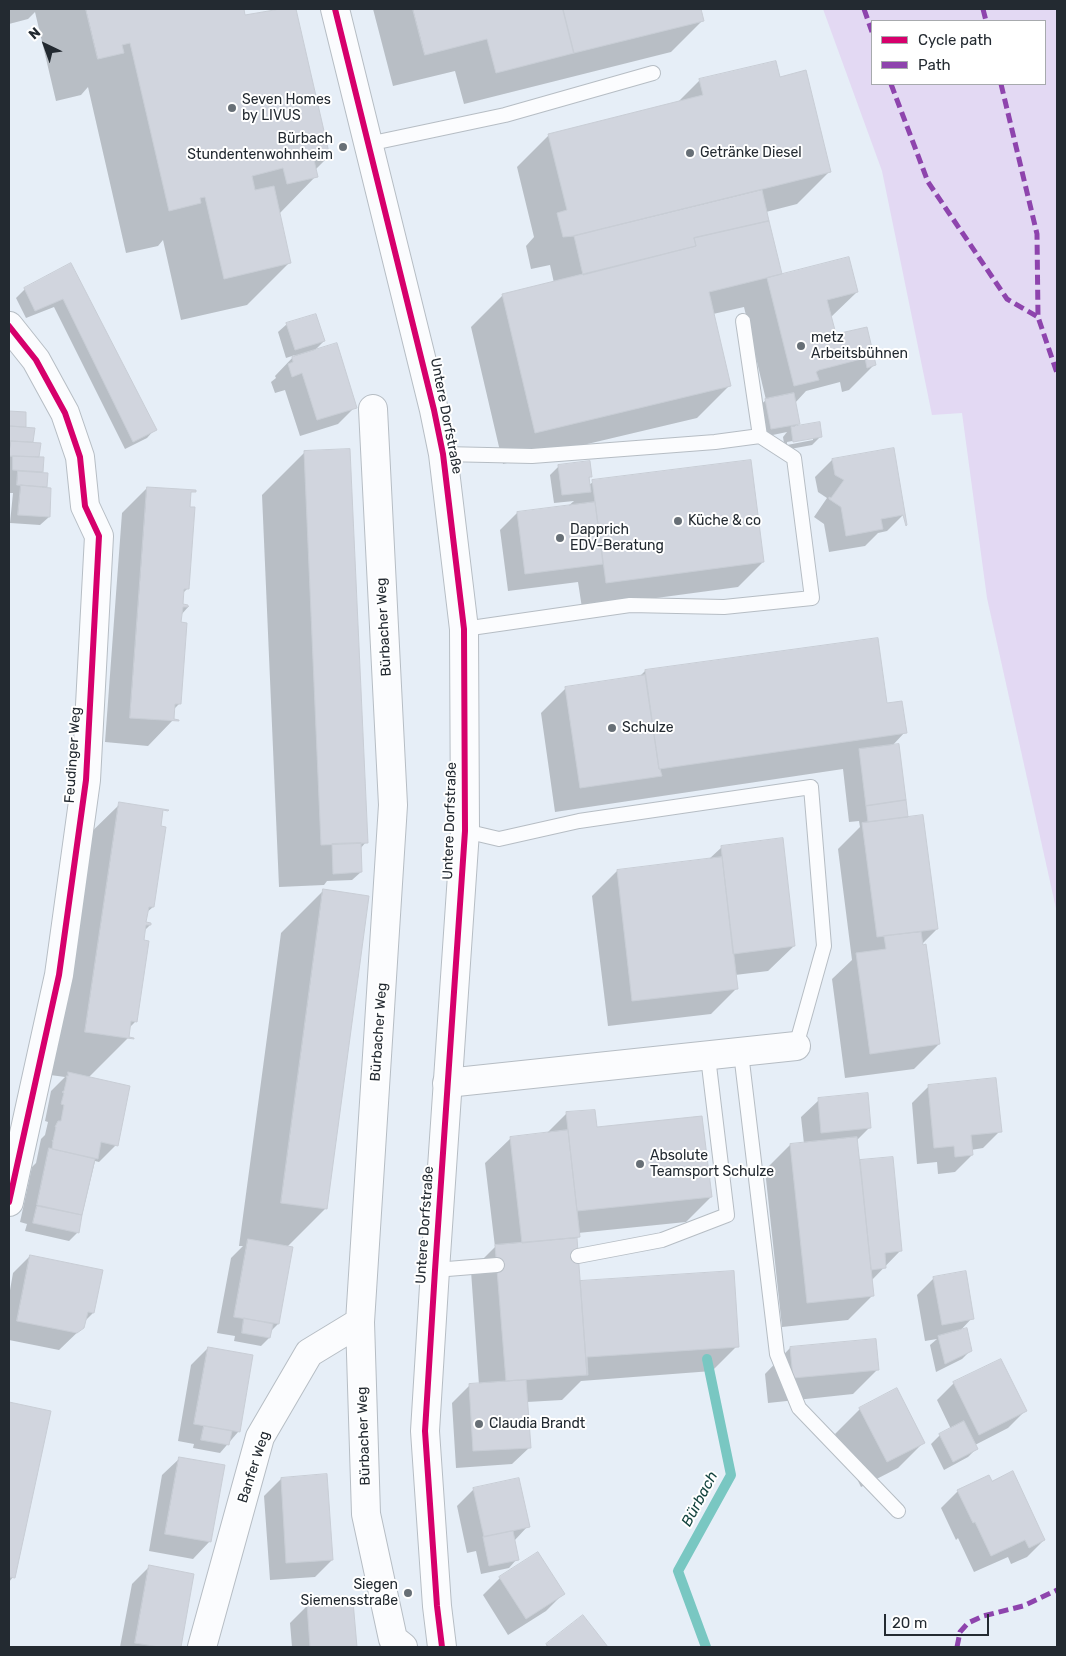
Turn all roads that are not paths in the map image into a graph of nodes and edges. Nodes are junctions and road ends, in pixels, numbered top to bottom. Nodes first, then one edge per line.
1 (335, 9) edge
2 (653, 73) dead end
3 (368, 144) junction
4 (743, 321) dead end
5 (9, 326) edge
6 (373, 409) dead end
7 (760, 436) junction
8 (443, 454) junction
9 (464, 629) junction
10 (465, 831) junction
11 (796, 1046) joint
12 (741, 1053) junction
13 (708, 1056) junction
14 (447, 1084) junction
15 (9, 1202) edge
16 (578, 1256) dead end
17 (497, 1265) dead end
18 (434, 1270) junction
19 (360, 1322) junction
20 (898, 1510) dead end
21 (202, 1647) edge
22 (403, 1647) edge
23 (442, 1647) edge

1 - 3 street, Untere Dorfstraße
2 - 3 lane
3 - 8 street, Untere Dorfstraße
4 - 7 lane
5 - 15 street, Feudinger Weg
6 - 19 street, Bürbacher Weg
7 - 8 lane
7 - 9 lane
8 - 9 street, Untere Dorfstraße
9 - 10 street, Untere Dorfstraße
10 - 11 lane
10 - 14 street, Untere Dorfstraße
11 - 12 street
12 - 13 street
12 - 20 lane
13 - 14 street
13 - 16 lane
14 - 18 street, Untere Dorfstraße
17 - 18 lane
18 - 23 street, Untere Dorfstraße
19 - 21 street, Banfer Weg
19 - 22 street, Bürbacher Weg

